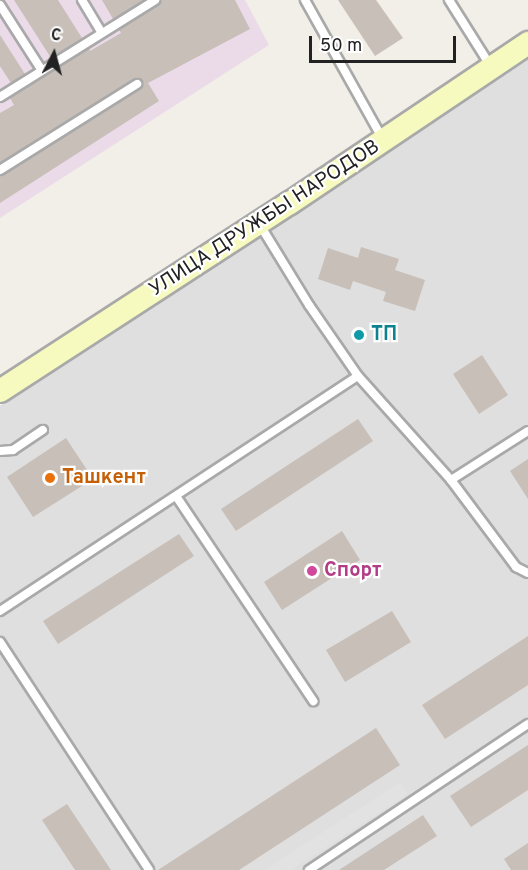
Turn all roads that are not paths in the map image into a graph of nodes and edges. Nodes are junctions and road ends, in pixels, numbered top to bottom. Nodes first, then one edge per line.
1 (82, 0) edge
2 (155, 0) edge
3 (305, 0) edge
4 (449, 0) edge
5 (0, 5) edge
6 (101, 32) junction
7 (528, 43) edge
8 (491, 68) junction
9 (41, 69) junction
10 (137, 84) dead end
11 (1, 95) edge
12 (384, 141) junction
13 (0, 170) edge
14 (259, 223) junction
15 (358, 376) junction
16 (0, 391) edge
17 (43, 430) dead end
18 (528, 431) edge
19 (0, 451) edge
20 (451, 480) junction
21 (176, 496) junction
22 (528, 573) edge
23 (0, 611) edge
24 (0, 642) edge
25 (313, 701) dead end
26 (528, 724) edge
27 (149, 870) edge
28 (309, 870) edge

1 - 6 lane
2 - 6 lane
3 - 12 lane
4 - 8 lane
5 - 9 lane
6 - 9 lane
7 - 8 main road, УЛИЦА ДРУЖБЫ НАРОДОВ
8 - 12 main road, УЛИЦА ДРУЖБЫ НАРОДОВ
9 - 11 lane
10 - 13 lane
12 - 14 main road, УЛИЦА ДРУЖБЫ НАРОДОВ
14 - 15 lane
14 - 16 main road, УЛИЦА ДРУЖБЫ НАРОДОВ
15 - 20 lane
15 - 21 lane
17 - 19 lane
18 - 20 lane
20 - 22 lane
21 - 23 lane
21 - 25 lane
24 - 27 lane
26 - 28 lane

